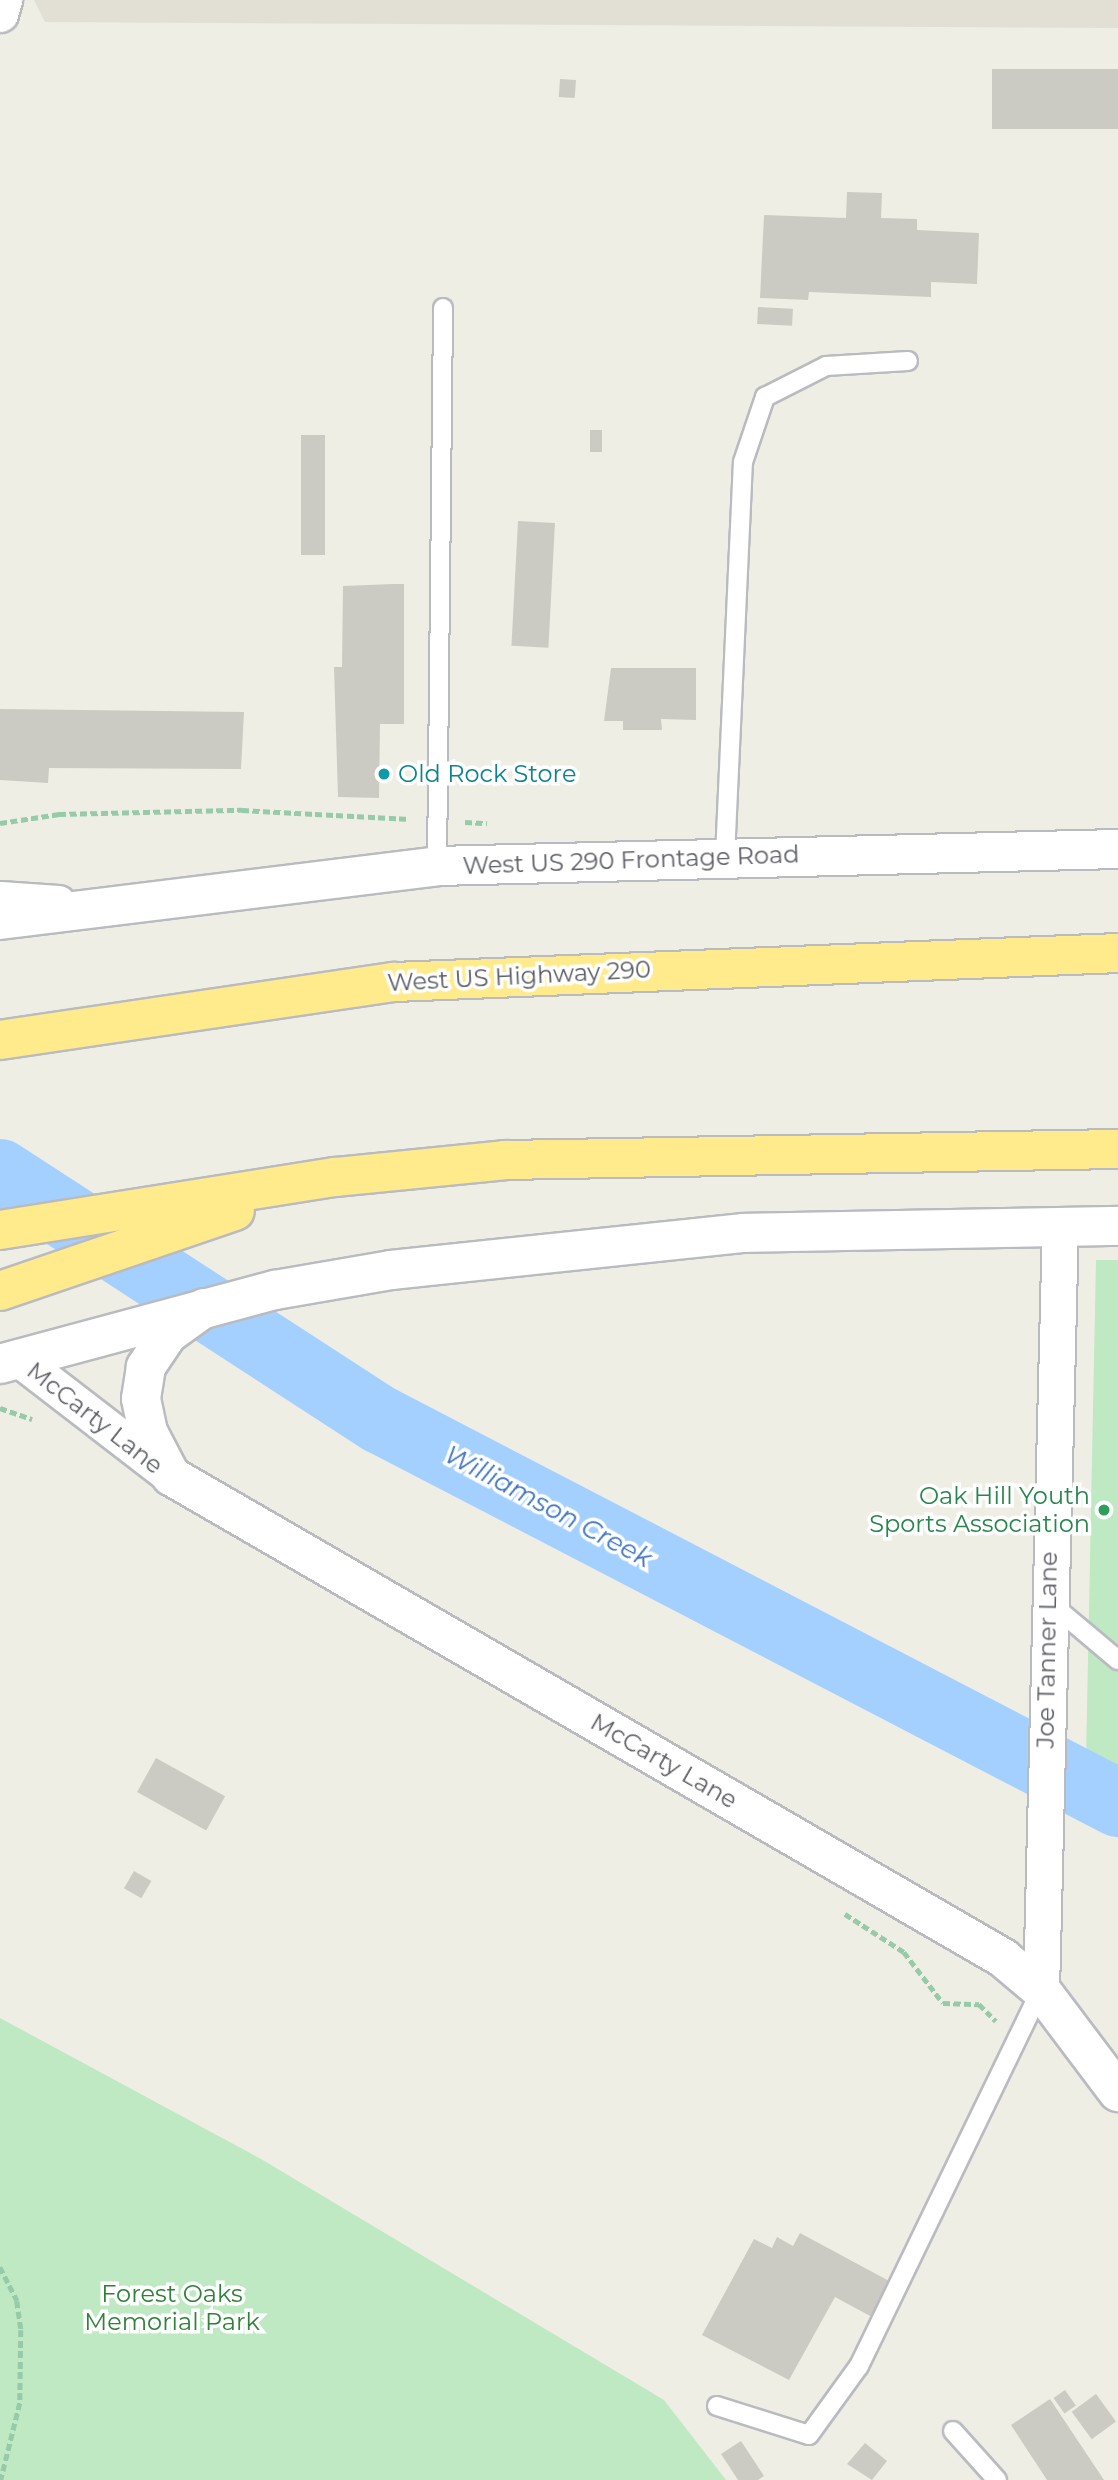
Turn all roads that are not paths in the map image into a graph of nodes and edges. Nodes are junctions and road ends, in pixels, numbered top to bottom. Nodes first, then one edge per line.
1 (4, 0) edge
2 (0, 14) edge
3 (443, 308) dead end
4 (908, 361) dead end
5 (1118, 849) edge
6 (725, 858) junction
7 (437, 866) junction
8 (0, 899) edge
9 (89, 905) junction
10 (0, 920) edge
11 (1118, 953) edge
12 (0, 1040) edge
13 (1118, 1149) edge
14 (336, 1177) junction
15 (1059, 1226) junction
16 (1118, 1226) edge
17 (0, 1230) edge
18 (0, 1291) edge
19 (204, 1308) junction
20 (10, 1362) edge
21 (170, 1476) junction
22 (1047, 1612) junction
23 (1118, 1660) edge
24 (1041, 1990) junction
25 (1118, 2092) edge
26 (718, 2406) dead end
27 (953, 2431) dead end
28 (997, 2480) edge

1 - 2 street
3 - 7 lane
4 - 6 lane
5 - 6 main road, West US 290 Frontage Road
6 - 7 main road, West US 290 Frontage Road
7 - 9 main road, West US 290 Frontage Road
8 - 9 street
9 - 10 main road
11 - 12 highway, West US Highway 290
13 - 14 highway
14 - 17 highway
14 - 18 highway
15 - 16 main road
15 - 19 main road
15 - 22 street, Joe Tanner Lane
19 - 20 main road
19 - 21 main road, McCarty Lane
20 - 21 street, McCarty Lane
21 - 24 main road, McCarty Lane
22 - 23 lane
22 - 24 street, Joe Tanner Lane
24 - 25 main road, McCarty Lane
24 - 26 lane
27 - 28 lane

